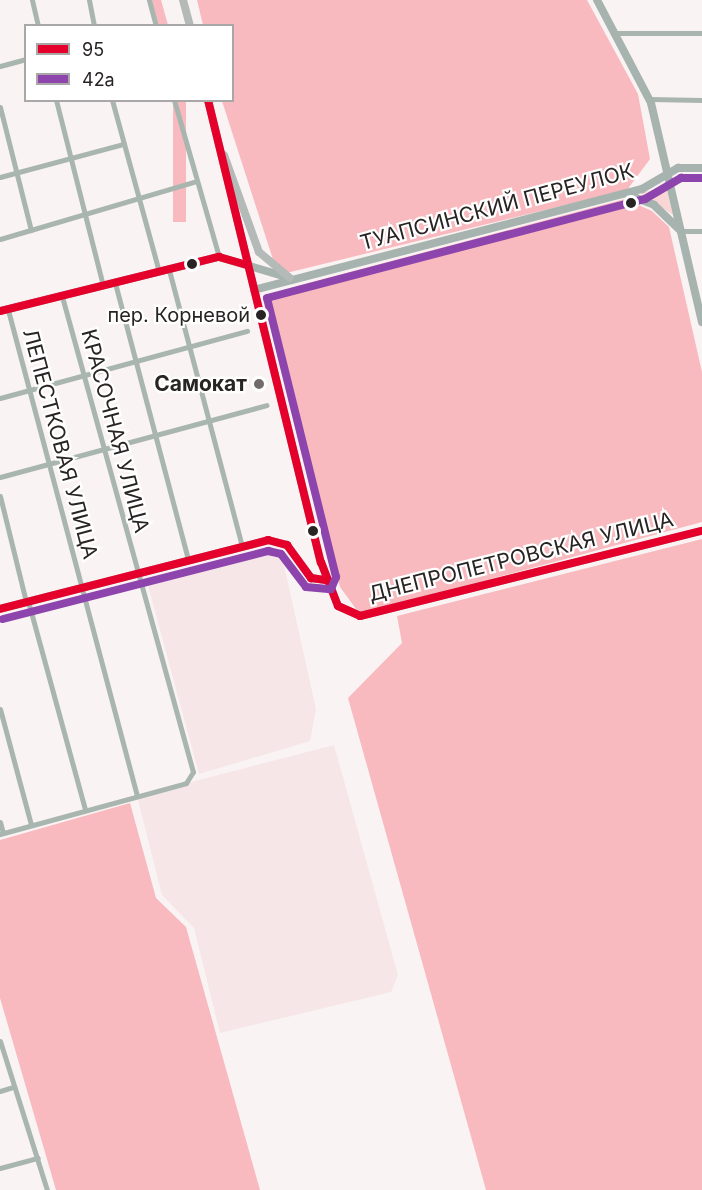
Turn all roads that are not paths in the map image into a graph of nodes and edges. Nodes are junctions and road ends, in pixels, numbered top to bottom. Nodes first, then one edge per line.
1 (32, 0) edge
2 (89, 0) edge
3 (149, 0) edge
4 (183, 0) edge
5 (597, 0) edge
6 (38, 24) edge
7 (94, 24) edge
8 (156, 24) edge
9 (189, 24) edge
10 (615, 33) junction
11 (702, 33) edge
12 (24, 60) edge
13 (0, 66) edge
14 (650, 99) junction
15 (702, 100) edge
16 (56, 102) edge
17 (112, 102) edge
18 (174, 102) edge
19 (208, 102) edge
20 (0, 107) edge
21 (123, 144) junction
22 (219, 147) junction
23 (70, 157) junction
24 (702, 168) edge
25 (667, 172) junction
26 (16, 173) junction
27 (0, 177) edge
28 (194, 182) junction
29 (618, 193) junction
30 (139, 199) junction
31 (85, 214) junction
32 (31, 230) junction
33 (680, 231) junction
34 (702, 231) edge
35 (0, 239) edge
36 (219, 257) junction
37 (247, 265) junction
38 (169, 270) junction
39 (159, 272) junction
40 (294, 278) junction
41 (115, 283) junction
42 (103, 286) junction
43 (255, 290) junction
44 (62, 296) junction
45 (699, 296) edge
46 (4, 311) edge
47 (702, 322) edge
48 (247, 331) dead end
49 (190, 347) junction
50 (135, 362) junction
51 (82, 376) junction
52 (29, 390) junction
53 (0, 398) edge
54 (266, 405) dead end
55 (210, 419) junction
56 (155, 435) junction
57 (102, 449) junction
58 (49, 464) junction
59 (0, 477) edge
60 (0, 496) edge
61 (702, 530) edge
62 (242, 546) junction
63 (188, 560) junction
64 (136, 574) junction
65 (326, 580) junction
66 (81, 588) junction
67 (27, 602) junction
68 (0, 609) edge
69 (0, 709) edge
70 (137, 796) junction
71 (85, 810) junction
72 (0, 822) edge
73 (31, 825) junction
74 (2, 834) edge
75 (0, 1041) edge
76 (13, 1087) junction
77 (0, 1091) edge
78 (38, 1158) junction
79 (0, 1168) edge
80 (47, 1190) edge

1 - 6 street
2 - 7 street
3 - 8 street
4 - 9 main road
5 - 10 street
10 - 11 street
10 - 14 street
12 - 13 street
14 - 15 street
14 - 25 street
16 - 23 street
17 - 21 street
18 - 28 street
19 - 22 main road
20 - 26 street
21 - 23 street
21 - 30 street
22 - 37 main road, ДНЕПРОПЕТРОВСКАЯ УЛИЦА
22 - 40 main road
23 - 26 street
23 - 31 street
24 - 25 street, ТУАПСИНСКИЙ ПЕРЕУЛОК
25 - 29 street, ТУАПСИНСКИЙ ПЕРЕУЛОК
25 - 33 street
26 - 27 street
26 - 32 street
28 - 30 street
28 - 36 street
29 - 33 street
29 - 40 street, ТУАПСИНСКИЙ ПЕРЕУЛОК
30 - 31 street
30 - 39 street
31 - 32 street
31 - 42 street
32 - 35 street
33 - 34 street
33 - 45 street
36 - 37 street
36 - 38 street
37 - 40 street
37 - 43 main road, ДНЕПРОПЕТРОВСКАЯ УЛИЦА
38 - 39 street
38 - 49 street
39 - 41 street
40 - 43 street, ТУАПСИНСКИЙ ПЕРЕУЛОК
41 - 42 street
41 - 50 street
42 - 44 street
43 - 65 main road, ДНЕПРОПЕТРОВСКАЯ УЛИЦА
44 - 46 street
44 - 51 street, КРАСОЧНАЯ УЛИЦА
45 - 47 street
46 - 52 street, ЛЕПЕСТКОВАЯ УЛИЦА
48 - 49 street
49 - 50 street
49 - 55 street
50 - 51 street
50 - 56 street
51 - 52 street
51 - 57 street, КРАСОЧНАЯ УЛИЦА
52 - 53 street
52 - 58 street, ЛЕПЕСТКОВАЯ УЛИЦА
54 - 55 street
55 - 56 street
55 - 62 street
56 - 57 street
56 - 63 street
57 - 58 street
57 - 64 street, КРАСОЧНАЯ УЛИЦА
58 - 59 street
58 - 66 street, ЛЕПЕСТКОВАЯ УЛИЦА
60 - 67 street
61 - 65 main road, ДНЕПРОПЕТРОВСКАЯ УЛИЦА
62 - 63 street
62 - 65 street
63 - 64 street
64 - 66 street
64 - 70 street, КРАСОЧНАЯ УЛИЦА
66 - 67 street
66 - 70 street, ЛЕПЕСТКОВАЯ УЛИЦА
67 - 68 street
67 - 71 street
69 - 73 street
70 - 71 street
71 - 73 street
72 - 74 street
73 - 74 street
75 - 76 street
76 - 77 street
76 - 78 street
78 - 79 street
78 - 80 street

